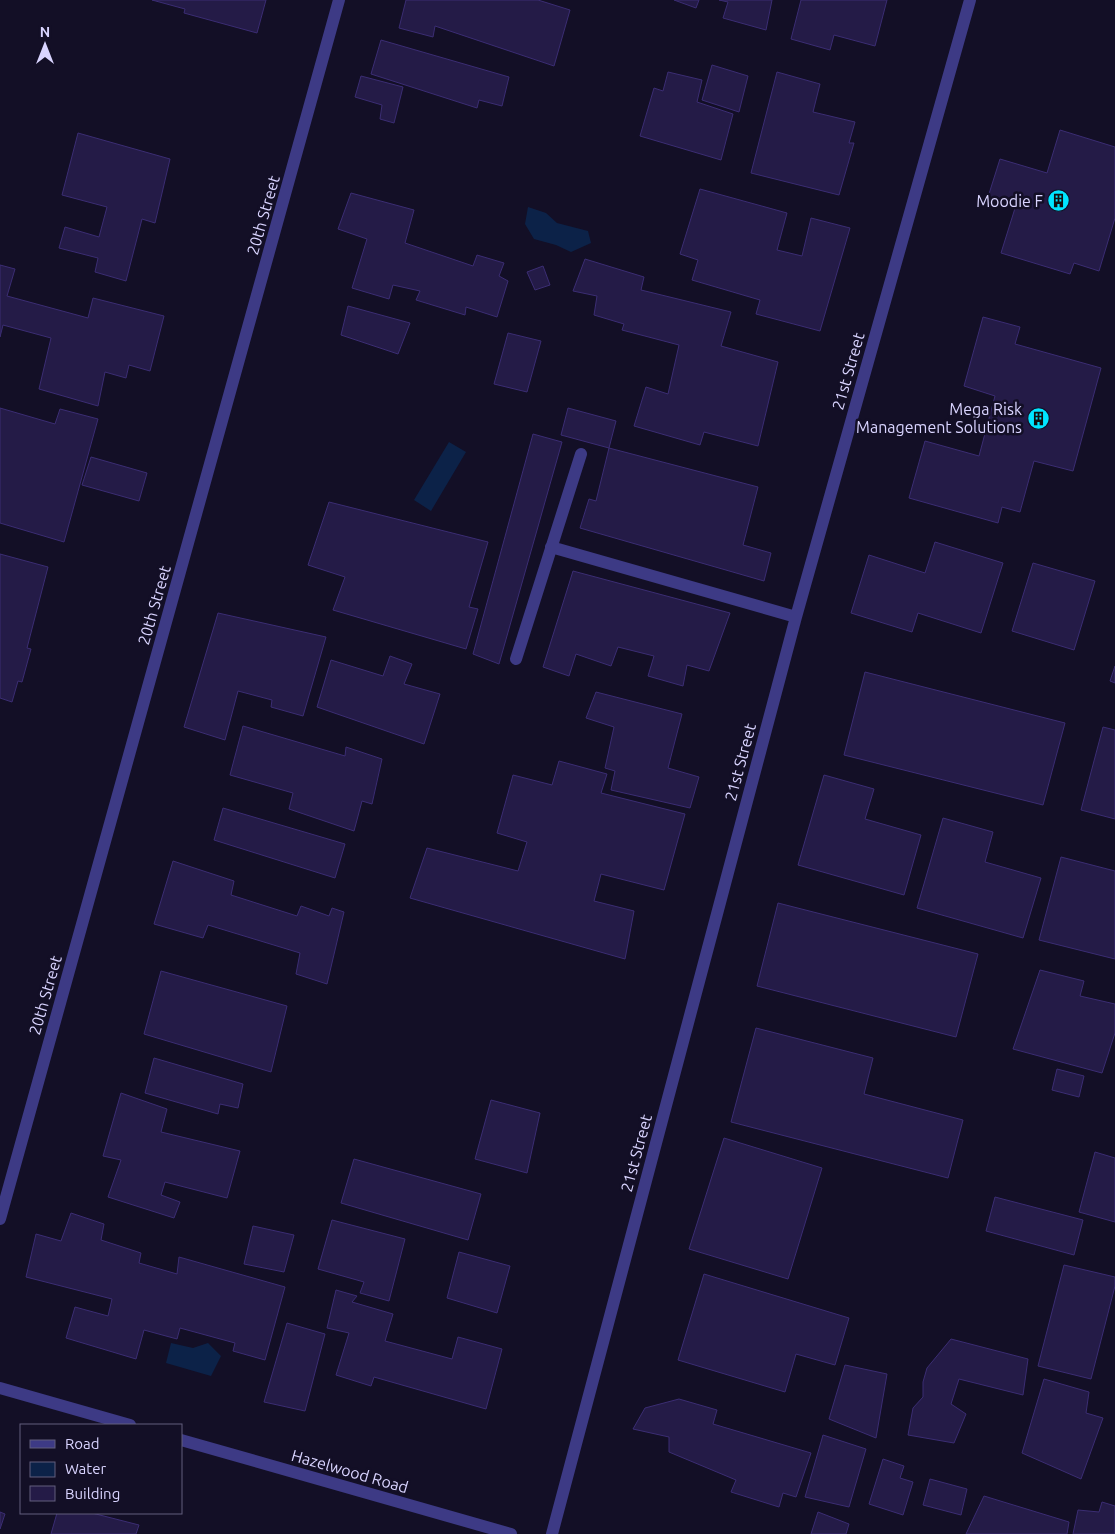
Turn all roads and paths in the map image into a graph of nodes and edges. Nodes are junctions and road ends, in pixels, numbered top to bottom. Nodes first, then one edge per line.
1 (339, 0) edge
2 (970, 0) edge
3 (581, 454) dead end
4 (551, 547) junction
5 (796, 617) junction
6 (516, 659) dead end
7 (0, 1219) edge
8 (0, 1388) edge
9 (126, 1424) edge
10 (182, 1440) edge
11 (511, 1534) edge
12 (552, 1534) edge

1 - 7 street, 20th Street
2 - 5 street, 21st Street
3 - 4 street
4 - 5 street
4 - 6 street
5 - 12 street, 21st Street
8 - 9 street
10 - 11 street, Hazelwood Road

